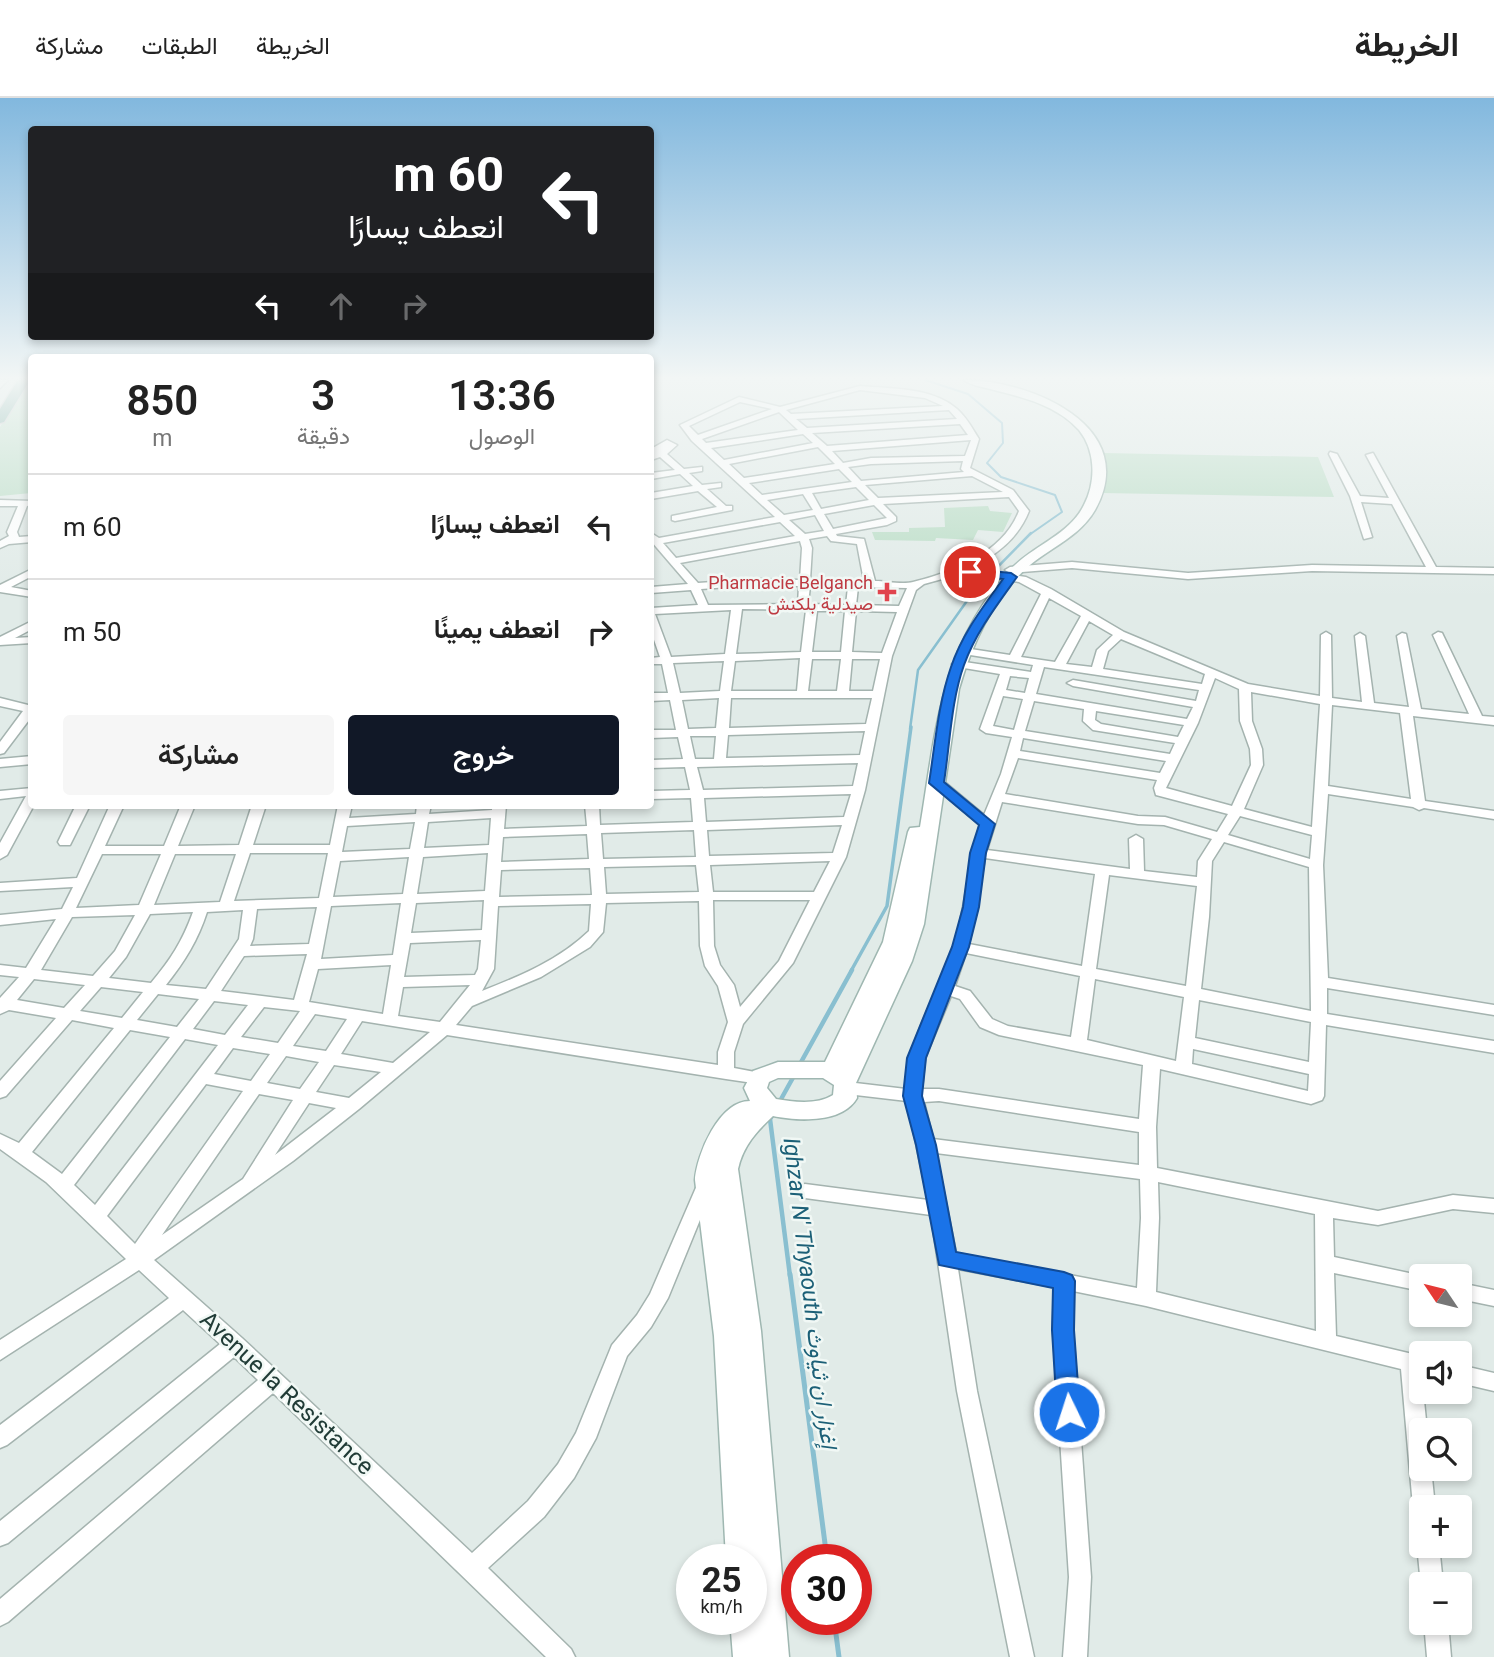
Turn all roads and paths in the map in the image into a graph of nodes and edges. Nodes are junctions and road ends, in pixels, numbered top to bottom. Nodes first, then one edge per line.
1 (712, 453) edge
2 (787, 453) edge
3 (828, 453) edge
4 (869, 453) edge
5 (941, 453) edge
6 (971, 453) edge
7 (1087, 453) edge
8 (1092, 453) edge
9 (662, 454) joint
10 (1333, 454) dead end
11 (654, 455) edge
12 (1370, 455) dead end
13 (947, 458) junction
14 (969, 458) junction
15 (874, 461) junction
16 (723, 463) junction
17 (839, 465) junction
18 (699, 469) dead end
19 (1094, 471) junction
20 (682, 472) junction
21 (970, 474) junction
22 (944, 476) junction
23 (654, 477) edge
24 (895, 479) junction
25 (741, 481) junction
26 (860, 483) junction
27 (718, 485) dead end
28 (654, 486) edge
29 (700, 487) junction
30 (806, 491) junction
31 (1012, 494) junction
32 (972, 496) junction
33 (654, 498) edge
34 (760, 498) junction
35 (1356, 499) junction
36 (879, 501) junction
37 (1394, 501) junction
38 (0, 503) edge
39 (27, 503) edge
40 (673, 508) junction
41 (819, 512) junction
42 (781, 517) junction
43 (832, 532) junction
44 (802, 537) junction
45 (1367, 537) dead end
46 (654, 538) edge
47 (28, 539) edge
48 (3, 543) edge
49 (665, 551) junction
50 (654, 553) edge
51 (674, 561) junction
52 (1433, 569) junction
53 (1494, 570) edge
54 (1006, 573) junction
55 (28, 574) edge
56 (946, 575) junction
57 (806, 582) junction
58 (853, 583) junction
59 (870, 584) junction
60 (914, 585) junction
61 (695, 586) junction
62 (0, 589) edge
63 (654, 590) edge
64 (28, 592) edge
65 (1047, 592) junction
66 (737, 606) junction
67 (807, 607) junction
68 (704, 608) junction
69 (851, 608) junction
70 (904, 609) junction
71 (654, 613) edge
72 (1086, 616) junction
73 (28, 626) edge
74 (654, 634) edge
75 (1120, 634) junction
76 (1326, 635) dead end
77 (1437, 635) dead end
78 (1360, 636) dead end
79 (1402, 636) dead end
80 (28, 640) edge
81 (0, 642) edge
82 (808, 655) junction
83 (848, 655) junction
84 (886, 656) junction
85 (731, 657) junction
86 (961, 658) junction
87 (1014, 659) junction
88 (654, 661) edge
89 (667, 661) junction
90 (1059, 666) junction
91 (1078, 669) junction
92 (1037, 670) junction
93 (1006, 672) junction
94 (1096, 672) junction
95 (1211, 674) junction
96 (1073, 683) junction
97 (1245, 687) junction
98 (1207, 688) junction
99 (999, 692) junction
100 (725, 694) junction
101 (802, 694) junction
102 (842, 694) junction
103 (876, 695) junction
104 (675, 696) junction
105 (1028, 696) junction
106 (654, 697) edge
107 (1326, 701) junction
108 (0, 702) edge
109 (1065, 703) junction
110 (1200, 705) junction
111 (1368, 706) junction
112 (1090, 707) junction
113 (28, 708) edge
114 (1411, 712) junction
115 (28, 714) edge
116 (1477, 719) junction
117 (1494, 721) edge
118 (1192, 723) junction
119 (871, 727) junction
120 (724, 731) junction
121 (685, 733) junction
122 (1017, 733) junction
123 (654, 734) edge
124 (1183, 741) junction
125 (0, 750) edge
126 (1012, 753) junction
127 (1174, 758) junction
128 (864, 759) junction
129 (28, 760) edge
130 (720, 761) junction
131 (691, 762) junction
132 (0, 763) edge
133 (654, 764) edge
134 (1164, 777) junction
135 (937, 783) junction
136 (1322, 789) junction
137 (859, 790) junction
138 (28, 794) edge
139 (697, 794) junction
140 (0, 795) edge
141 (654, 795) edge
142 (997, 797) junction
143 (28, 802) edge
144 (1419, 806) junction
145 (81, 809) edge
146 (115, 809) edge
147 (186, 809) edge
148 (258, 809) edge
149 (344, 809) edge
150 (593, 809) edge
151 (499, 810) edge
152 (423, 811) edge
153 (1236, 812) junction
154 (1494, 815) edge
155 (850, 821) junction
156 (341, 822) junction
157 (699, 824) junction
158 (987, 824) junction
159 (595, 828) junction
160 (1319, 833) junction
161 (1218, 837) junction
162 (1136, 839) dead end
163 (496, 841) junction
164 (65, 842) dead end
165 (96, 850) junction
166 (168, 850) junction
167 (245, 850) junction
168 (335, 853) junction
169 (417, 853) junction
170 (978, 853) junction
171 (0, 855) edge
172 (839, 856) junction
173 (702, 858) junction
174 (597, 862) junction
175 (1316, 865) junction
176 (495, 866) junction
177 (1103, 870) junction
178 (1137, 873) junction
179 (82, 882) junction
180 (1203, 882) junction
181 (0, 887) edge
182 (706, 896) junction
183 (819, 896) junction
184 (408, 898) junction
185 (598, 898) junction
186 (492, 899) junction
187 (326, 902) junction
188 (251, 904) junction
189 (226, 905) junction
190 (202, 906) junction
191 (145, 909) junction
192 (66, 913) junction
193 (0, 920) edge
194 (489, 935) junction
195 (404, 938) junction
196 (961, 947) junction
197 (241, 951) junction
198 (314, 957) junction
199 (401, 960) junction
200 (0, 970) edge
201 (1087, 973) junction
202 (32, 974) junction
203 (481, 980) junction
204 (398, 982) junction
205 (1320, 982) junction
206 (97, 983) junction
207 (944, 988) junction
208 (155, 989) junction
209 (1193, 993) junction
210 (210, 996) junction
211 (260, 1001) junction
212 (467, 1002) junction
213 (2, 1006) edge
214 (306, 1007) junction
215 (1494, 1010) edge
216 (69, 1015) junction
217 (358, 1015) junction
218 (1319, 1018) junction
219 (390, 1019) junction
220 (736, 1022) junction
221 (127, 1024) junction
222 (445, 1028) junction
223 (181, 1033) junction
224 (231, 1041) junction
225 (1187, 1042) junction
226 (1078, 1044) junction
227 (1494, 1048) edge
228 (283, 1049) junction
229 (329, 1057) junction
230 (1152, 1060) junction
231 (1183, 1067) junction
232 (397, 1069) junction
233 (1317, 1070) junction
234 (726, 1073) junction
235 (203, 1078) junction
236 (841, 1081) junction
237 (256, 1087) junction
238 (0, 1092) edge
239 (762, 1094) junction
240 (304, 1096) junction
241 (913, 1096) junction
242 (353, 1105) junction
243 (1147, 1127) junction
244 (0, 1141) edge
245 (926, 1145) junction
246 (21, 1153) junction
247 (1148, 1173) junction
248 (707, 1180) junction
249 (247, 1184) junction
250 (62, 1187) junction
251 (805, 1191) dead end
252 (1494, 1206) edge
253 (939, 1209) junction
254 (1324, 1210) junction
255 (95, 1218) junction
256 (139, 1258) junction
257 (947, 1259) junction
258 (1326, 1263) junction
259 (1409, 1280) edge
260 (1064, 1281) junction
261 (1472, 1293) edge
262 (1146, 1297) junction
263 (184, 1298) junction
264 (1494, 1298) edge
265 (1326, 1341) junction
266 (235, 1344) junction
267 (0, 1351) edge
268 (1409, 1361) edge
269 (1472, 1377) edge
270 (273, 1380) junction
271 (1494, 1382) edge
272 (1418, 1404) edge
273 (0, 1438) edge
274 (1423, 1495) edge
275 (0, 1535) edge
276 (741, 1544) edge
277 (472, 1568) junction
278 (0, 1614) edge
279 (747, 1635) edge
280 (1437, 1635) edge
281 (563, 1657) edge
282 (749, 1657) edge
283 (773, 1657) edge
284 (1022, 1657) edge
285 (1075, 1657) edge
286 (1439, 1657) edge

1 - 16 street
2 - 16 street
3 - 17 street
4 - 15 street
5 - 13 street
6 - 14 street
7 - 19 street
8 - 19 street
9 - 11 street
9 - 20 street
10 - 35 street
12 - 37 street
13 - 14 street
13 - 15 street
14 - 21 street
15 - 17 street
15 - 24 street
16 - 25 street
17 - 25 street
17 - 26 street
18 - 20 street
19 - 54 street
20 - 23 street
20 - 29 street
21 - 22 street
21 - 31 street
22 - 24 street
22 - 32 street
24 - 26 street
25 - 34 street
26 - 30 street
26 - 36 street
27 - 29 street
28 - 40 street
29 - 40 street
29 - 40 street
30 - 34 street
30 - 41 street
31 - 32 street
31 - 56 street
32 - 36 street
33 - 40 street
34 - 42 street
35 - 37 street
35 - 45 street
36 - 41 street
36 - 43 street
37 - 52 street
38 - 39 street
39 - 48 street
41 - 42 street
41 - 43 street
42 - 44 street
42 - 46 street
43 - 44 street
43 - 59 street
44 - 51 street
44 - 57 street
46 - 49 street
47 - 48 street
49 - 50 street
49 - 51 street
51 - 61 street
52 - 53 street
52 - 54 street
54 - 56 street
54 - 65 street
54 - 86 street
54 - 236 street
55 - 62 street
56 - 60 street
57 - 58 street
57 - 61 street
57 - 67 street
58 - 59 street
58 - 69 street
59 - 60 street
60 - 70 street
61 - 63 street
61 - 68 street
62 - 64 street
65 - 72 street
65 - 87 street
66 - 67 street
66 - 68 street
66 - 85 street
67 - 69 street
67 - 82 street
68 - 71 street
69 - 70 street
69 - 83 street
70 - 84 street
72 - 75 street
72 - 90 street
73 - 81 street
74 - 89 street
75 - 94 street
75 - 95 street
76 - 107 street
77 - 116 street
78 - 111 street
79 - 114 street
80 - 81 street
82 - 83 street
82 - 85 street
82 - 101 street
83 - 84 street
83 - 102 street
84 - 103 street
85 - 89 street
85 - 100 street
86 - 87 street
86 - 93 street
86 - 135 street
87 - 92 street
88 - 89 street
89 - 104 street
90 - 91 street
90 - 92 street
91 - 94 street
91 - 96 street
92 - 93 street
92 - 105 street
93 - 99 street
94 - 98 street
95 - 97 street
95 - 98 street
96 - 109 street
96 - 110 street
97 - 107 street
97 - 153 street
98 - 110 street
99 - 105 street
99 - 122 street
100 - 101 street
100 - 104 street
100 - 120 street
101 - 102 street
102 - 103 street
103 - 119 street
104 - 106 street
104 - 121 street
105 - 109 street
105 - 122 street
107 - 111 street
107 - 136 street
108 - 113 street
109 - 112 street
110 - 118 street
111 - 114 street
112 - 118 street
112 - 124 street
114 - 116 street
114 - 144 street
115 - 125 street
116 - 117 street
118 - 124 street
119 - 120 street
119 - 128 street
120 - 121 street
120 - 130 street
121 - 123 street
121 - 131 street
122 - 126 street
122 - 127 street
124 - 127 street
126 - 134 street
126 - 142 street
127 - 134 street
128 - 130 street
128 - 137 street
129 - 132 street
130 - 131 street
131 - 133 street
131 - 139 street
134 - 153 street
135 - 158 street
135 - 236 street
136 - 144 street
136 - 160 street
137 - 139 street
137 - 155 street
138 - 140 street
139 - 141 street
139 - 157 street
142 - 158 street
142 - 161 street
143 - 171 street
144 - 154 street
145 - 164 street
146 - 165 street
147 - 166 street
148 - 167 street
149 - 156 street
150 - 159 street
151 - 152 street
151 - 163 street
152 - 156 street
152 - 169 street
153 - 160 street
153 - 161 street
155 - 157 street
155 - 172 street
156 - 168 street
157 - 159 street
157 - 173 street
158 - 170 street
159 - 163 street
159 - 174 street
160 - 175 street
161 - 175 street
161 - 180 street
162 - 178 street
163 - 169 street
163 - 176 street
165 - 166 street
165 - 179 street
166 - 167 street
166 - 191 street
167 - 168 street
167 - 189 street
168 - 169 street
168 - 187 street
169 - 184 street
170 - 177 street
170 - 196 street
172 - 173 street
172 - 183 street
173 - 174 street
173 - 182 street
174 - 176 street
174 - 185 street
175 - 205 street
176 - 186 street
177 - 178 street
177 - 201 street
178 - 180 street
179 - 181 street
179 - 192 street
180 - 209 street
182 - 183 street
182 - 185 street
182 - 220 street
183 - 220 street
184 - 186 street
184 - 187 street
184 - 195 street
185 - 186 street
185 - 212 street
186 - 194 street
187 - 188 street
187 - 198 street
188 - 189 street
188 - 197 street
189 - 190 street
190 - 191 street
190 - 208 street
191 - 192 street
191 - 206 street
192 - 193 street
192 - 202 street
194 - 195 street
194 - 203 street
195 - 199 street
196 - 201 street
196 - 207 street
197 - 198 street
197 - 210 street
198 - 199 street
198 - 214 street
199 - 204 street
200 - 202 street
201 - 209 street
201 - 226 street
202 - 206 street
202 - 213 street
203 - 204 street
203 - 212 street
204 - 219 street
205 - 215 street
205 - 218 street
206 - 208 street
206 - 216 street
207 - 226 street
207 - 241 street
208 - 210 street
208 - 221 street
209 - 218 street
209 - 225 street
210 - 211 street
210 - 223 street
211 - 214 street
211 - 224 street
212 - 222 street
213 - 216 street
214 - 217 street
214 - 228 street
216 - 221 street
216 - 238 street
217 - 219 street
217 - 229 street
218 - 227 street
218 - 233 street
219 - 222 street
220 - 234 street
221 - 223 street
221 - 246 street
222 - 232 street
222 - 234 street
223 - 224 street
223 - 250 street
224 - 228 street
224 - 235 street
225 - 231 street
225 - 233 street
226 - 230 street
228 - 229 street
228 - 237 street
229 - 232 street
229 - 240 street
230 - 231 street
230 - 243 street
231 - 233 street
232 - 242 street
234 - 239 street
235 - 237 street
235 - 255 street
236 - 239 street
236 - 239 street
236 - 241 street
237 - 240 street
237 - 256 street
239 - 248 street
239 - 283 street
240 - 242 street
240 - 249 street
241 - 243 street
241 - 245 street
242 - 249 street
243 - 247 street
244 - 246 street, Avenue la Resistance
245 - 247 street
245 - 253 street
246 - 250 street, Avenue la Resistance
247 - 254 street
247 - 262 street
248 - 276 street
248 - 277 street
249 - 256 street
250 - 255 street, Avenue la Resistance
251 - 253 street
252 - 254 street
253 - 257 street
254 - 258 street
255 - 256 street, Avenue la Resistance
256 - 263 street, Avenue la Resistance
256 - 267 street
257 - 260 street
257 - 284 street
258 - 259 street
258 - 265 street
260 - 262 street
260 - 285 street
261 - 264 street
262 - 265 street
263 - 266 street, Avenue la Resistance
263 - 273 street
265 - 268 street
266 - 270 street, Avenue la Resistance
266 - 275 street
269 - 271 street
270 - 277 street, Avenue la Resistance
270 - 278 street
272 - 274 street
277 - 281 street, Avenue la Resistance
279 - 282 street
280 - 286 street

